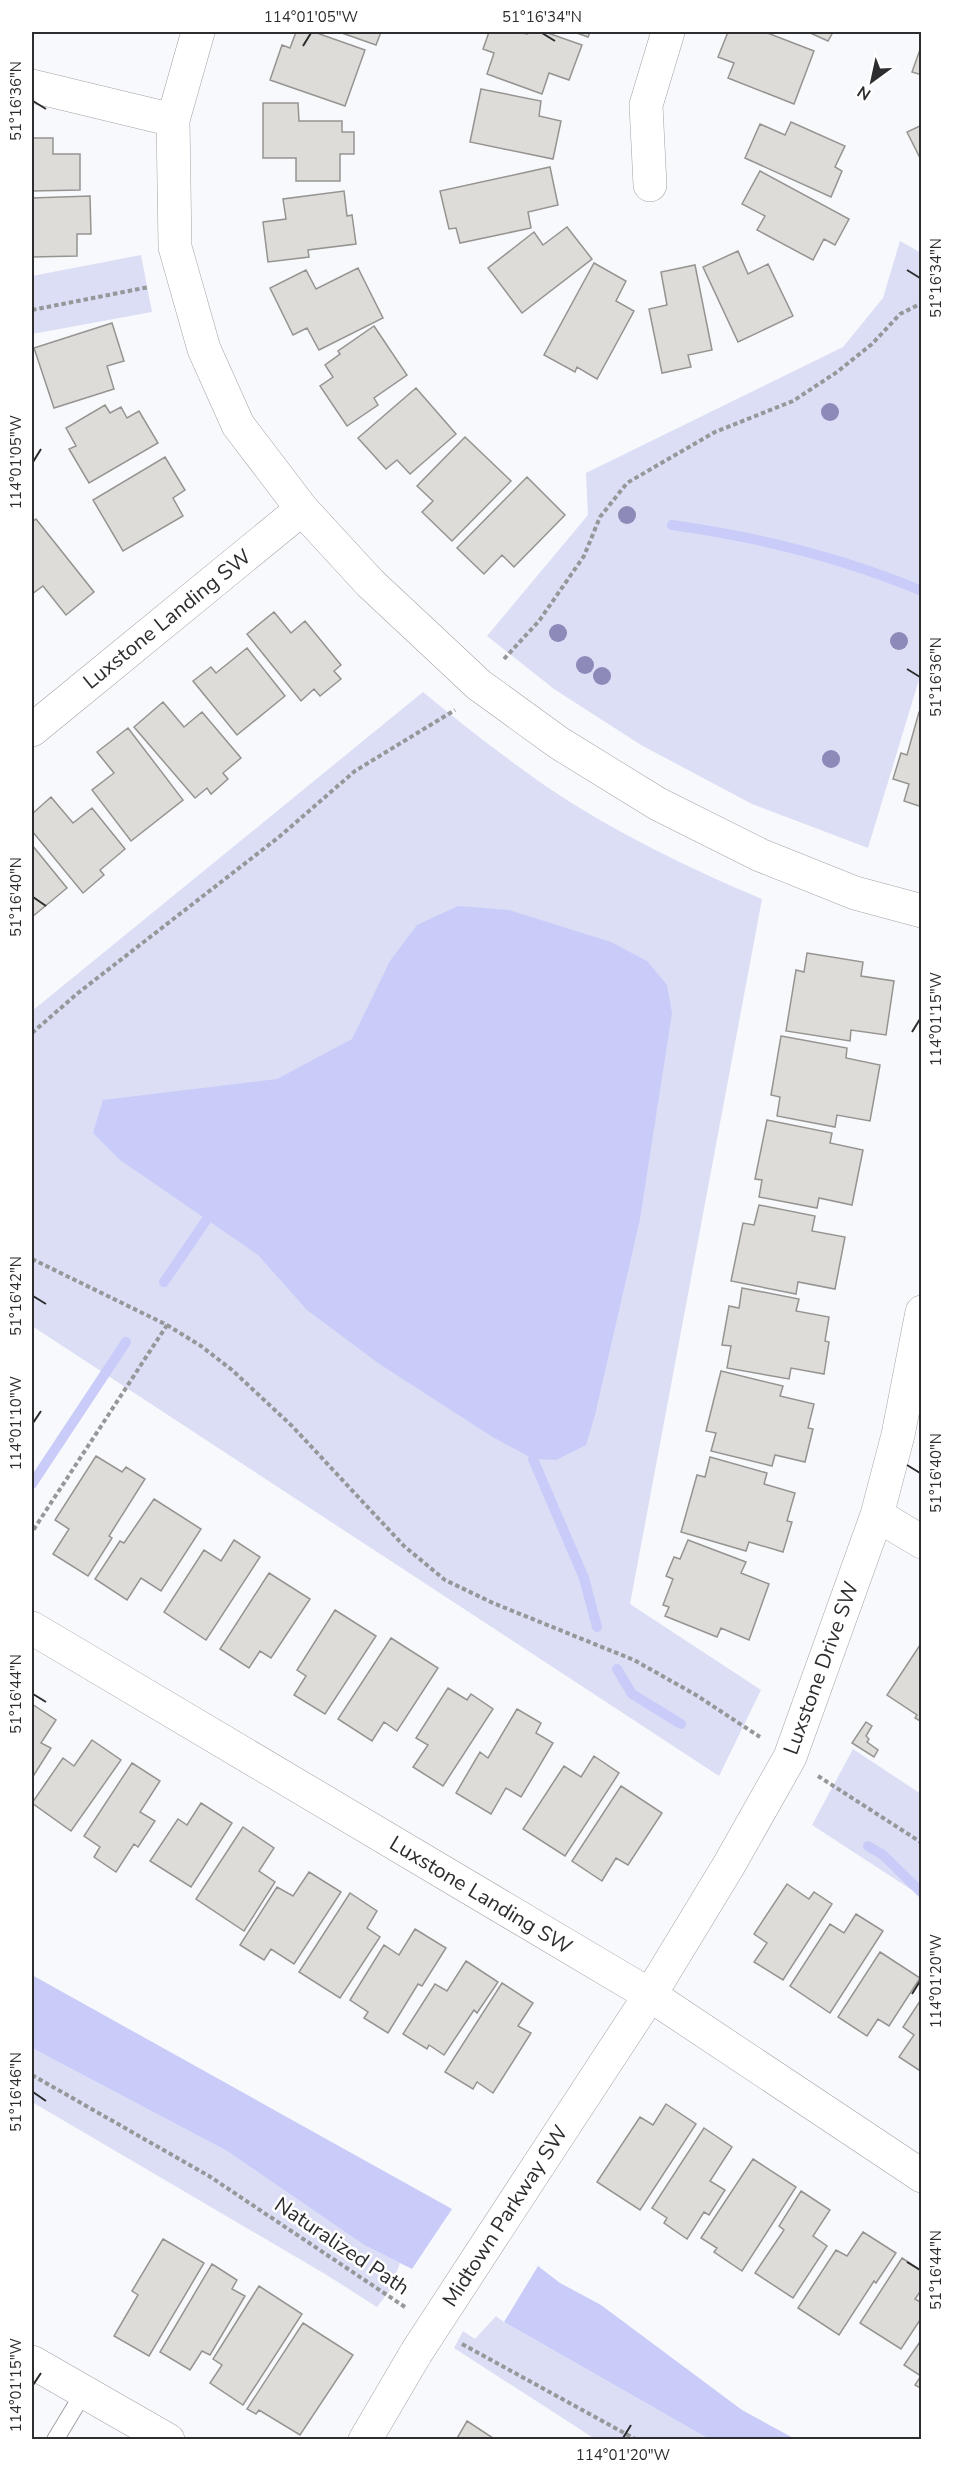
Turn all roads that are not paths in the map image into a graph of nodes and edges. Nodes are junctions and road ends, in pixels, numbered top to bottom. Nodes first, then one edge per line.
1 (198, 32) edge
2 (668, 32) edge
3 (32, 86) edge
4 (173, 120) junction
5 (650, 185) dead end
6 (302, 508) junction
7 (32, 730) edge
8 (921, 911) edge
9 (921, 1312) edge
10 (877, 1515) junction
11 (921, 1542) edge
12 (32, 1628) edge
13 (650, 1995) junction
14 (921, 2176) edge
15 (32, 2362) edge
16 (84, 2392) junction
17 (55, 2439) edge
18 (168, 2439) edge
19 (365, 2439) edge

1 - 4 street
2 - 5 street
3 - 4 street
4 - 6 street
6 - 7 street, Luxstone Landing SW
6 - 8 street
9 - 10 street, Luxstone Drive SW
10 - 11 street
10 - 13 street, Luxstone Drive SW
12 - 13 street, Luxstone Landing SW
13 - 14 street, Luxstone Landing SW
13 - 19 street, Midtown Parkway SW, bridge
15 - 16 street
16 - 17 lane
16 - 18 street

